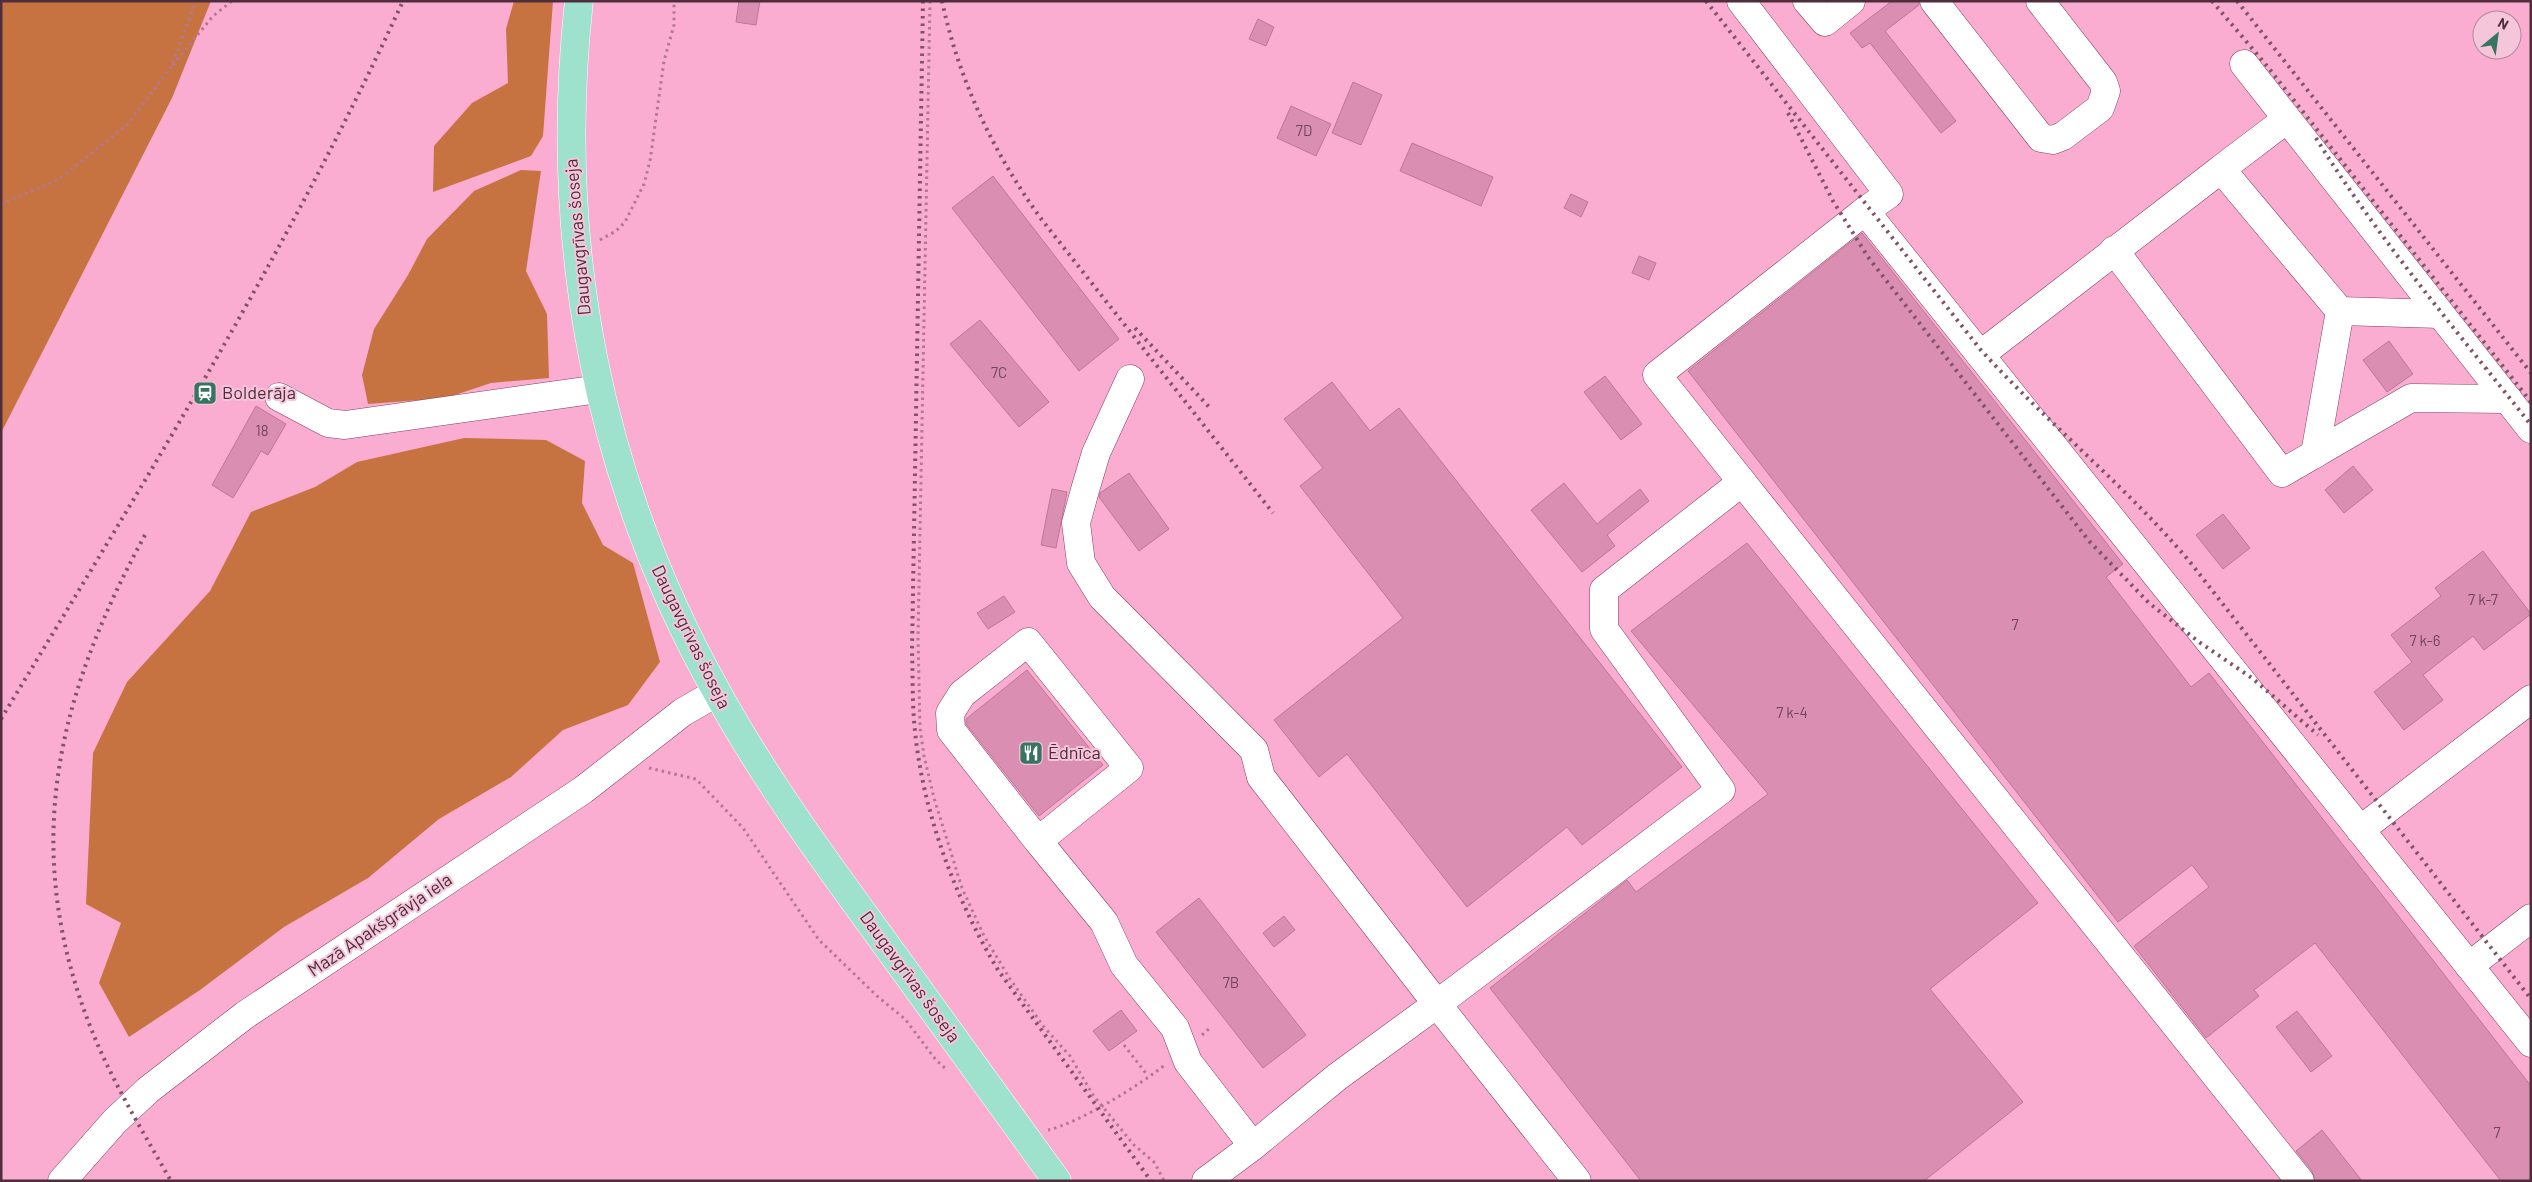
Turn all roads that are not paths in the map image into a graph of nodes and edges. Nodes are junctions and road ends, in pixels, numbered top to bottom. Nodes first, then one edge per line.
1 (579, 1) edge
2 (1741, 1) edge
3 (1808, 1) edge
4 (1852, 1) edge
5 (1934, 1) edge
6 (2040, 1) edge
7 (2244, 64) dead end
8 (2287, 119) junction
9 (2041, 138) junction
10 (2059, 160) dead end
11 (2221, 169) junction
12 (1865, 211) junction
13 (2114, 250) junction
14 (2340, 311) junction
15 (2440, 314) junction
16 (1980, 355) junction
17 (1130, 379) dead end
18 (599, 389) junction
19 (279, 397) dead end
20 (2508, 399) junction
21 (2531, 429) edge
22 (2315, 454) junction
23 (1742, 482) junction
24 (716, 692) junction
25 (2531, 699) edge
26 (2360, 830) junction
27 (1038, 841) junction
28 (2531, 918) edge
29 (2469, 966) junction
30 (1437, 1004) junction
31 (2531, 1044) edge
32 (1253, 1146) junction
33 (62, 1181) edge
34 (1057, 1181) edge
35 (1206, 1181) edge
36 (1577, 1181) edge
37 (2300, 1181) edge

1 - 18 main road, Daugavgrīvas šoseja
2 - 12 street
3 - 4 street
5 - 9 street
6 - 9 street
7 - 8 street
8 - 11 street
8 - 15 street
9 - 10 street
11 - 13 street
11 - 14 street
12 - 16 street
12 - 23 street
13 - 16 street
13 - 22 street
14 - 15 street
14 - 22 street
15 - 20 street
16 - 26 street
17 - 30 street
18 - 19 street
18 - 24 main road, Daugavgrīvas šoseja
20 - 21 street
20 - 22 street
23 - 30 street
23 - 37 street
24 - 33 street, Mazā Apakšgrāvja iela
24 - 34 main road, Daugavgrīvas šoseja
25 - 26 street
26 - 29 street
27 - 27 street
27 - 32 street
28 - 29 street
29 - 31 street
30 - 32 street
30 - 36 street
32 - 35 street

